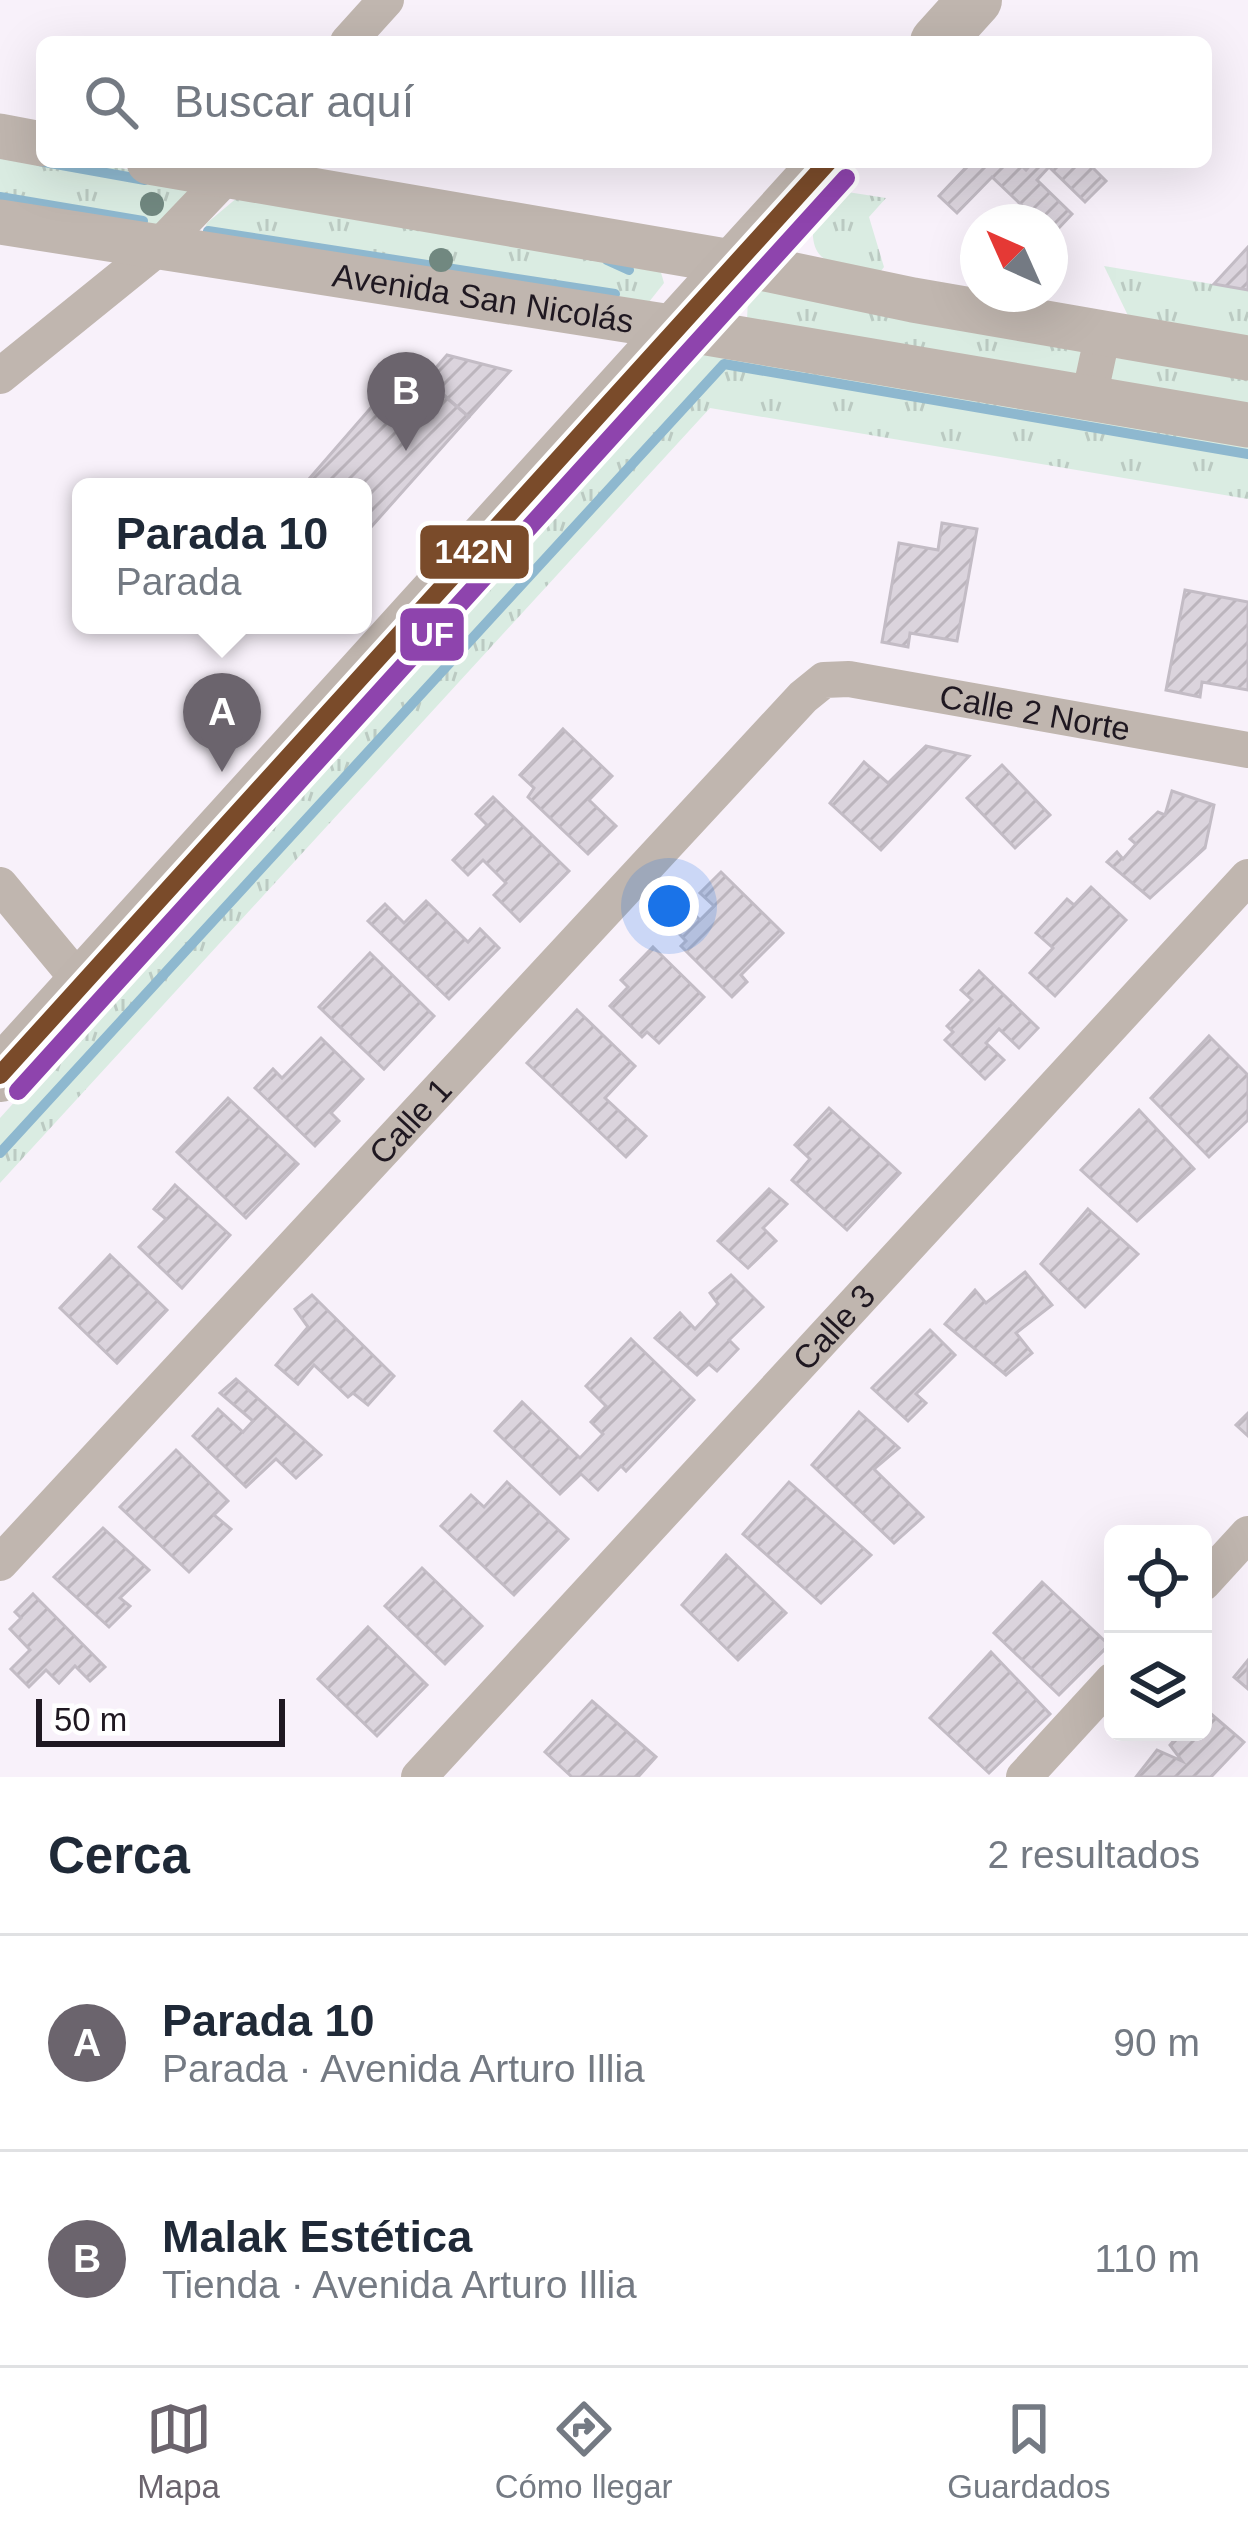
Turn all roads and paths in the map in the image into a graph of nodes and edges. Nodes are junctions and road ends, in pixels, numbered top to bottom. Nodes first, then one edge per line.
1 (386, 0) edge
2 (975, 0) edge
3 (354, 36) edge
4 (942, 36) edge
5 (0, 136) edge
6 (36, 143) edge
7 (823, 168) edge
8 (234, 169) edge
9 (0, 222) edge
10 (158, 249) junction
11 (737, 263) junction
12 (677, 328) junction
13 (1102, 333) junction
14 (1248, 358) edge
15 (0, 376) edge
16 (1089, 398) junction
17 (1248, 425) edge
18 (824, 680) joint
19 (1248, 750) edge
20 (1248, 877) edge
21 (0, 885) edge
22 (82, 984) junction
23 (0, 1075) edge
24 (1248, 1534) edge
25 (0, 1562) edge
26 (1212, 1572) edge
27 (1104, 1690) edge
28 (419, 1777) edge
29 (1024, 1777) edge

1 - 3 street
2 - 4 main road
5 - 6 street
7 - 11 main road
8 - 10 street
8 - 11 street
9 - 10 street, Avenida San Nicolás
10 - 12 street, Avenida San Nicolás
10 - 15 street
11 - 12 main road
11 - 13 street
12 - 16 street, Avenida San Nicolás
12 - 22 main road
13 - 14 street
13 - 16 street
16 - 17 street, Avenida San Nicolás
18 - 19 street, Calle 2 Norte
18 - 25 street, Calle 1
20 - 28 street, Calle 3
21 - 22 street
22 - 23 main road
24 - 26 street
27 - 29 street

